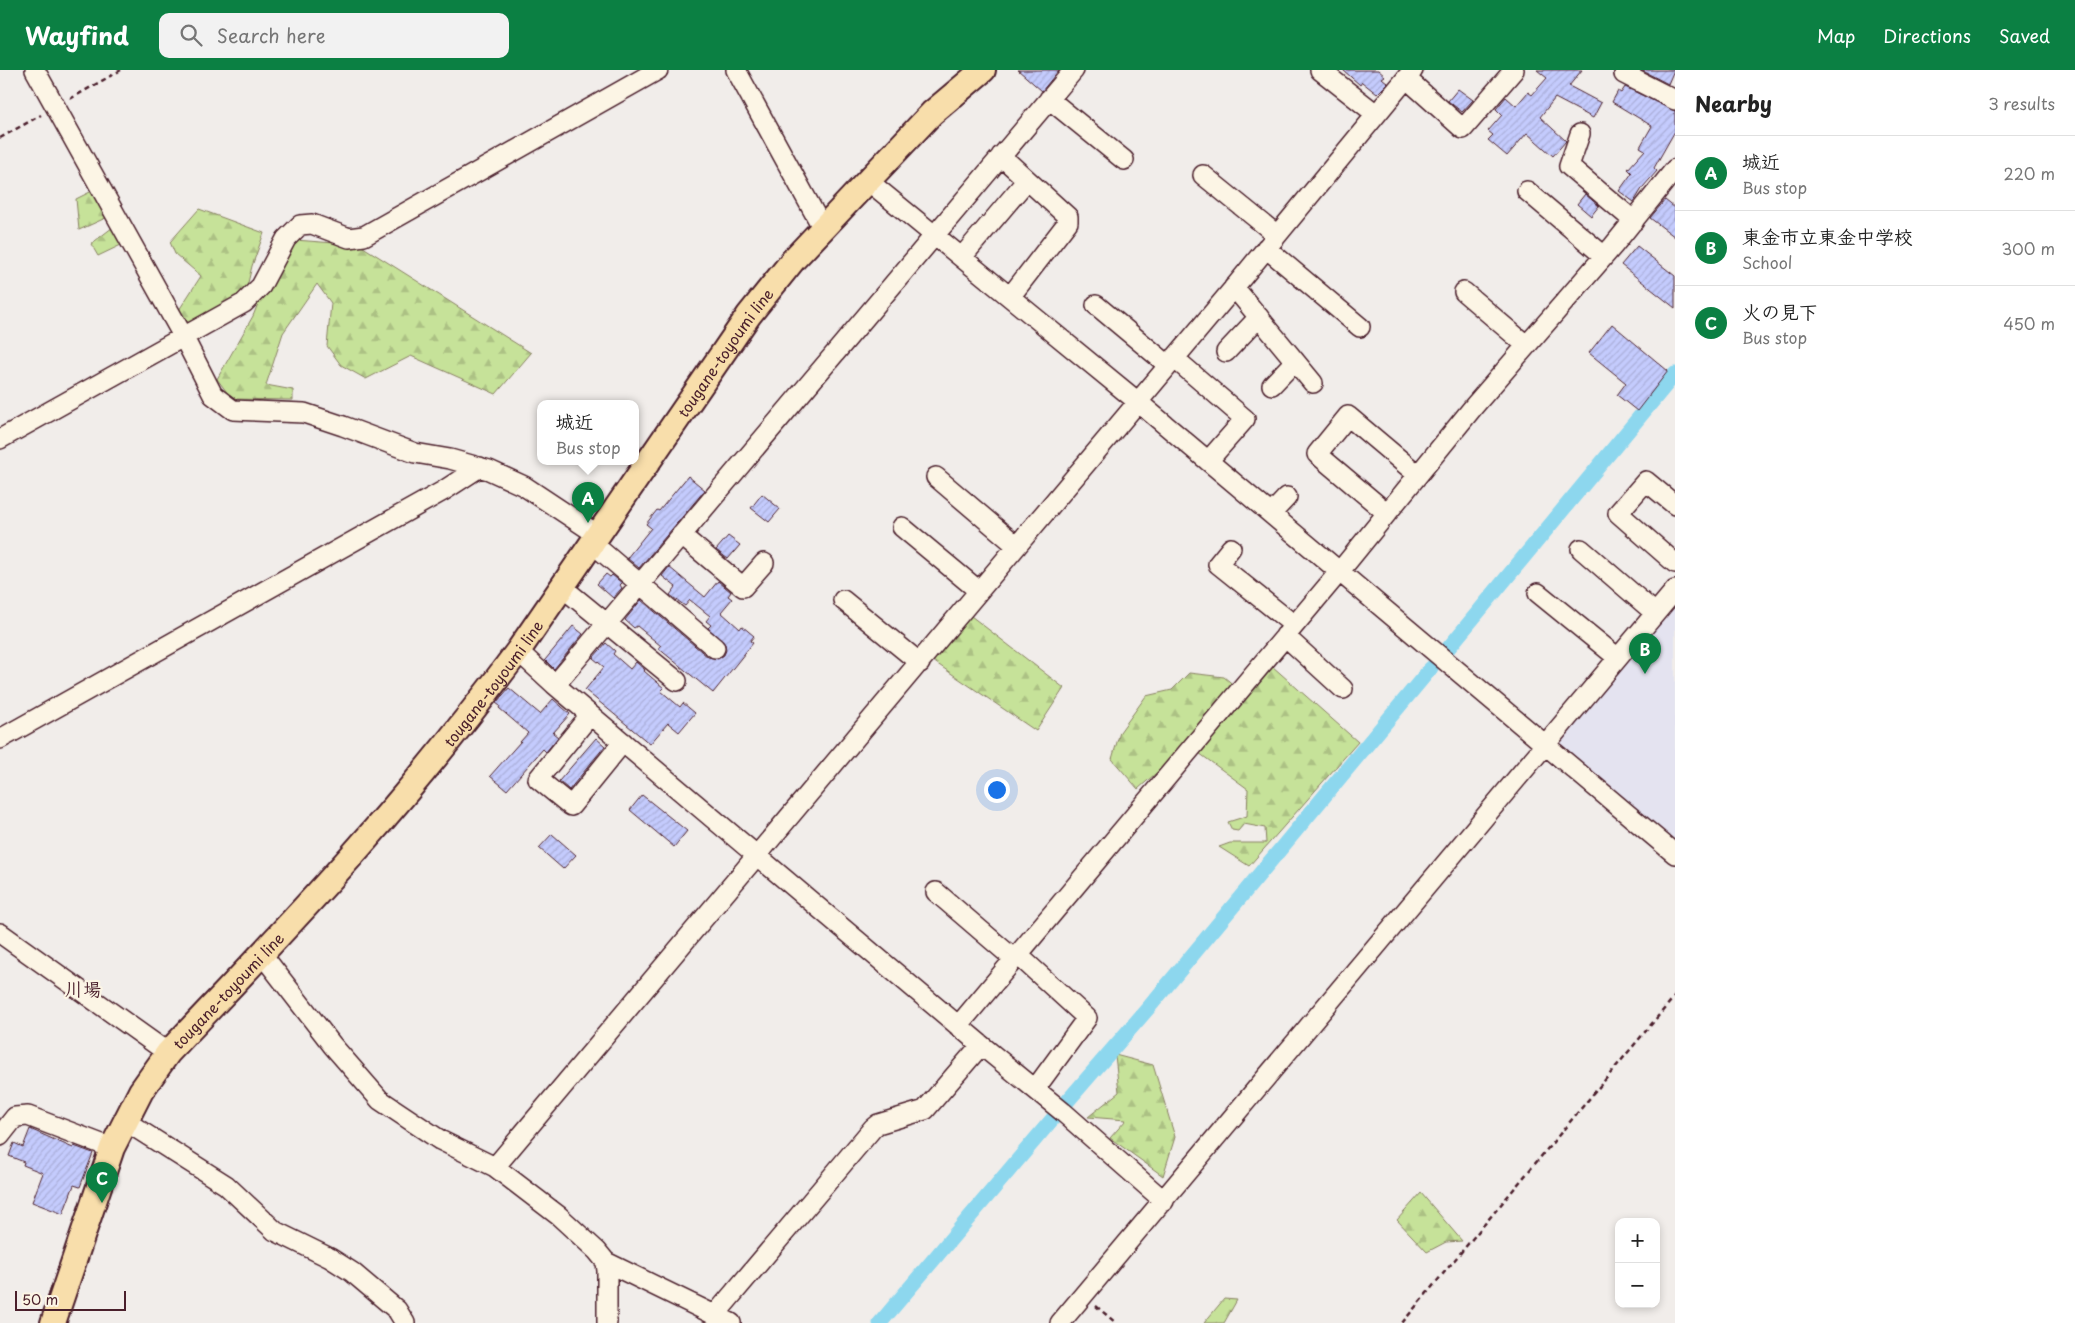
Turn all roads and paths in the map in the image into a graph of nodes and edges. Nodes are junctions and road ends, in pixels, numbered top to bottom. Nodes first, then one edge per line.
1 (35, 70) edge
2 (658, 70) edge
3 (736, 70) edge
4 (983, 70) edge
5 (1074, 70) edge
6 (1320, 70) edge
7 (1514, 70) edge
8 (1628, 70) edge
9 (1403, 75) edge
10 (1049, 99) junction
11 (1675, 100) edge
12 (1376, 114) junction
13 (1580, 134) dead end
14 (1001, 156) junction
15 (1124, 160) dead end
16 (1675, 169) edge
17 (1203, 175) dead end
18 (867, 180) junction
19 (1027, 180) junction
20 (1526, 190) dead end
21 (1634, 221) junction
22 (822, 227) junction
23 (935, 235) junction
24 (1271, 242) junction
25 (1604, 256) junction
26 (962, 257) junction
27 (1234, 287) junction
28 (1464, 292) dead end
29 (1010, 297) junction
30 (1096, 305) dead end
31 (1259, 317) junction
32 (1360, 327) dead end
33 (183, 336) junction
34 (1526, 345) junction
35 (1226, 352) dead end
36 (1295, 361) junction
37 (1171, 362) junction
38 (1313, 383) dead end
39 (1272, 385) dead end
40 (1138, 402) junction
41 (0, 439) edge
42 (1208, 461) junction
43 (480, 467) junction
44 (1418, 475) junction
45 (936, 476) dead end
46 (1287, 497) dead end
47 (1675, 505) edge
48 (1387, 513) junction
49 (1271, 514) junction
50 (902, 528) dead end
51 (681, 535) junction
52 (595, 539) junction
53 (1017, 546) junction
54 (1231, 548) dead end
55 (1581, 549) dead end
56 (764, 563) dead end
57 (1675, 563) edge
58 (1340, 571) junction
59 (640, 584) junction
60 (562, 587) junction
61 (1675, 590) edge
62 (979, 591) junction
63 (1538, 593) dead end
64 (843, 600) dead end
65 (1655, 613) junction
66 (607, 623) junction
67 (1290, 631) junction
68 (715, 648) dead end
69 (518, 651) junction
70 (1618, 658) junction
71 (920, 662) junction
72 (677, 681) dead end
73 (555, 685) junction
74 (1343, 689) dead end
75 (590, 715) junction
76 (0, 739) edge
77 (623, 742) junction
78 (1544, 745) junction
79 (1675, 854) edge
80 (758, 856) junction
81 (936, 892) dead end
82 (0, 933) edge
83 (261, 954) junction
84 (1016, 957) junction
85 (1675, 996) edge
86 (958, 1026) junction
87 (981, 1045) junction
88 (168, 1053) junction
89 (1035, 1089) junction
90 (125, 1121) junction
91 (0, 1136) edge
92 (112, 1148) junction
93 (495, 1167) junction
94 (1164, 1200) junction
95 (606, 1262) junction
96 (1084, 1296) junction
97 (723, 1319) edge
98 (53, 1323) edge
99 (405, 1323) edge
100 (607, 1323) edge
101 (1060, 1323) edge
102 (1116, 1323) edge
103 (1402, 1323) edge

1 - 33 street
2 - 33 street
3 - 22 street
4 - 18 main road, tougane-toyoumi line
5 - 10 street
6 - 12 street
7 - 9 street
8 - 11 street
9 - 12 street
10 - 14 street
10 - 15 street
12 - 24 street
13 - 21 street
14 - 19 street
14 - 23 street
16 - 21 street
17 - 24 street
18 - 22 main road, tougane-toyoumi line
18 - 23 street
19 - 26 street
19 - 29 street
20 - 25 street
21 - 25 street
22 - 52 main road, tougane-toyoumi line
23 - 26 street
23 - 51 street
24 - 27 street
24 - 32 street
25 - 34 street
26 - 29 street
27 - 31 street
27 - 37 street
28 - 34 street
29 - 40 street
30 - 37 street
31 - 35 street
31 - 36 street
33 - 41 street
33 - 43 street
34 - 44 street
36 - 38 street
36 - 39 street
37 - 40 street
37 - 42 street
40 - 42 street
40 - 53 street
42 - 49 street
43 - 52 street
43 - 76 street
44 - 48 street
44 - 48 street
45 - 53 street
46 - 49 street
47 - 57 street
48 - 58 street
49 - 58 street
50 - 62 street
51 - 56 street
51 - 59 street
52 - 59 street
52 - 60 main road, tougane-toyoumi line
53 - 62 street
54 - 67 street
55 - 65 street
58 - 67 street
58 - 78 street
59 - 66 street
59 - 68 street
60 - 66 street
60 - 69 main road, tougane-toyoumi line
61 - 65 street
62 - 71 street
63 - 70 street
64 - 71 street
65 - 70 street
66 - 72 street
66 - 73 street
67 - 74 street
67 - 84 street
69 - 73 street
69 - 83 main road, tougane-toyoumi line
70 - 78 street
71 - 80 street
73 - 75 street
75 - 77 street
75 - 77 street
77 - 80 street
78 - 79 street
78 - 94 street
80 - 86 street
80 - 93 street
81 - 84 street
82 - 88 street
83 - 88 main road, tougane-toyoumi line
83 - 93 street
84 - 86 street
84 - 89 street
85 - 103 path
86 - 87 street
87 - 89 street
87 - 97 street
88 - 90 main road, tougane-toyoumi line
89 - 94 street
90 - 92 main road, tougane-toyoumi line
90 - 99 street
91 - 92 street
92 - 98 main road, tougane-toyoumi line
93 - 95 street
94 - 96 street
95 - 97 street
95 - 100 street
96 - 101 street
96 - 102 path

